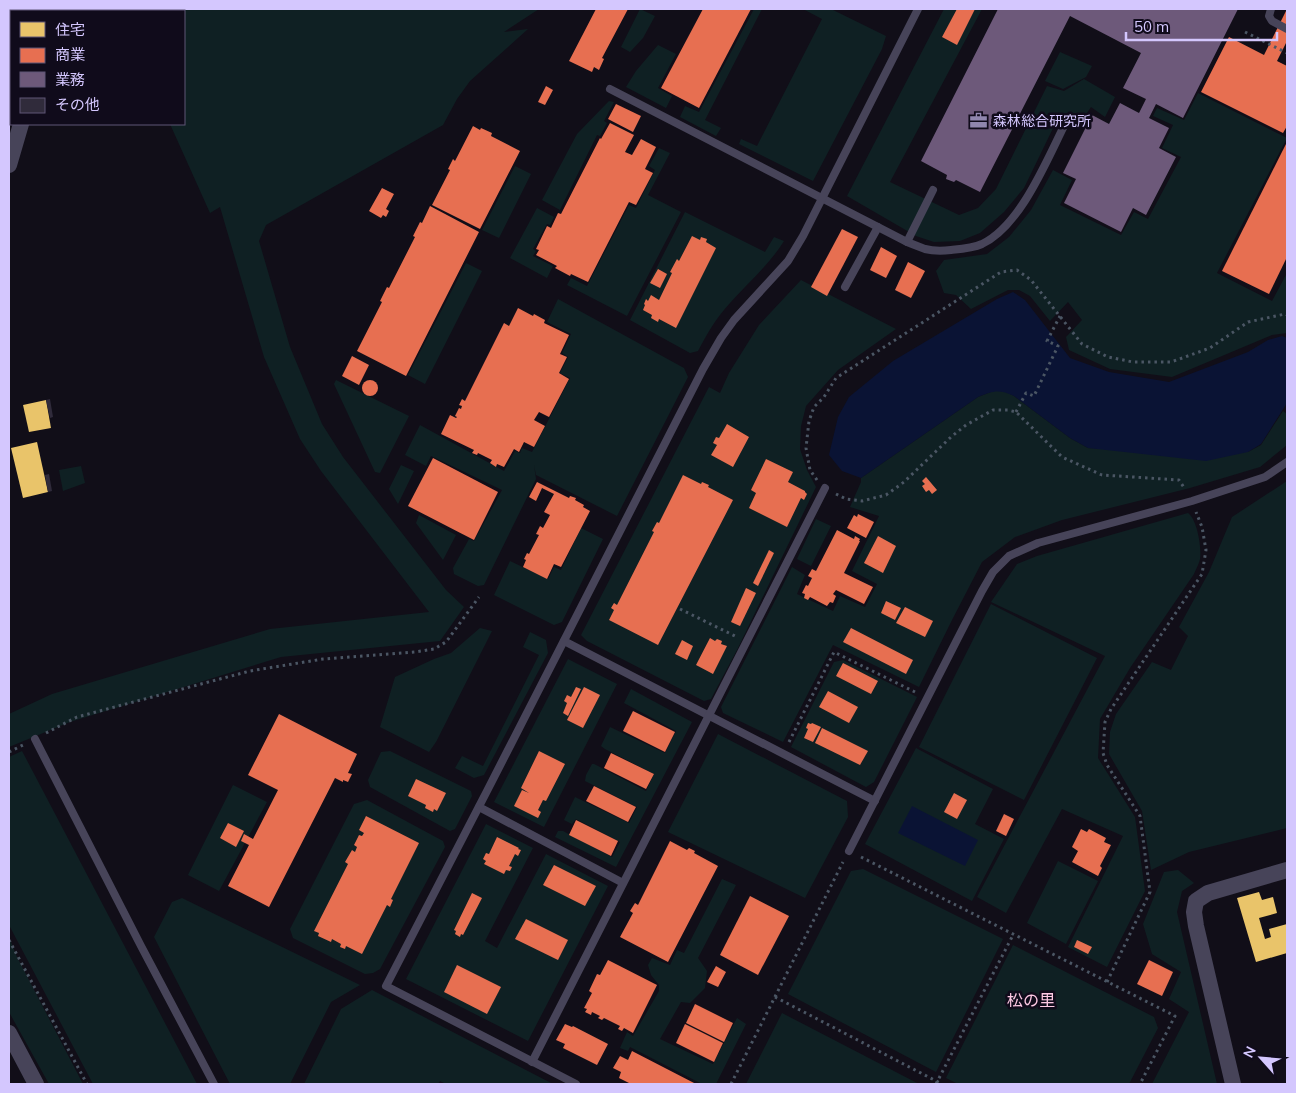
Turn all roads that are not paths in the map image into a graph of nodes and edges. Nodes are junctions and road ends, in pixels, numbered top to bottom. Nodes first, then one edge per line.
1 (918, 9) edge
2 (1271, 9) edge
3 (1287, 30) edge
4 (610, 89) dead end
5 (21, 125) edge
6 (1064, 126) dead end
7 (9, 165) edge
8 (933, 190) dead end
9 (822, 198) junction
10 (878, 227) junction
11 (907, 242) junction
12 (845, 287) dead end
13 (1287, 462) edge
14 (825, 488) road end
15 (564, 641) junction
16 (709, 715) junction
17 (35, 739) road end
18 (875, 801) junction
19 (479, 807) junction
20 (849, 851) road end
21 (1287, 870) edge
22 (623, 883) junction
23 (9, 1033) edge
24 (532, 1062) junction
25 (36, 1084) edge
26 (214, 1084) edge
27 (576, 1084) edge
28 (1233, 1084) edge

1 - 9 lane
2 - 3 lane
4 - 9 lane
5 - 7 street
6 - 11 lane
8 - 11 lane
9 - 10 lane
9 - 15 lane
10 - 11 lane
10 - 12 lane
13 - 18 lane
14 - 16 lane
15 - 16 lane
15 - 19 lane
16 - 18 lane
16 - 22 lane
17 - 26 lane
18 - 20 lane
19 - 22 lane
19 - 24 lane
21 - 28 street
22 - 24 lane
23 - 25 street
24 - 27 lane

